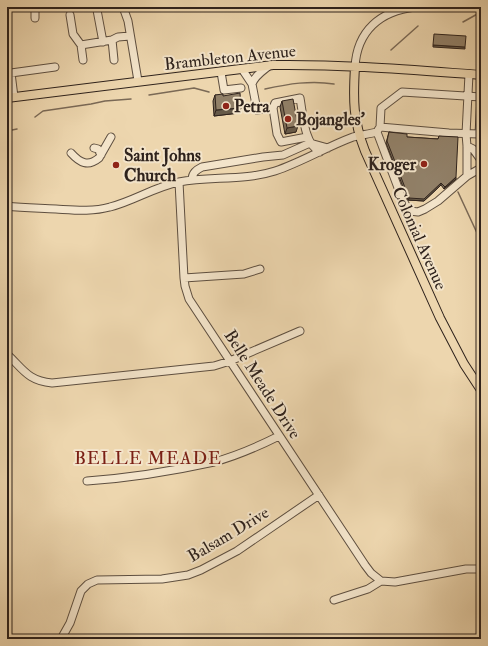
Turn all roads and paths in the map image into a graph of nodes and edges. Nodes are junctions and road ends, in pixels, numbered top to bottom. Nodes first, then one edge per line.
1 (35, 7) edge
2 (123, 7) edge
3 (415, 7) edge
4 (98, 10) dead end
5 (70, 15) dead end
6 (35, 18) dead end
7 (130, 36) junction
8 (112, 40) junction
9 (103, 42) junction
10 (81, 45) junction
11 (83, 60) dead end
12 (114, 60) dead end
13 (270, 65) junction
14 (55, 67) dead end
15 (355, 67) junction
16 (242, 70) junction
17 (221, 72) junction
18 (468, 74) junction
19 (481, 75) edge
20 (138, 81) junction
21 (252, 84) junction
22 (241, 88) dead end
23 (467, 96) junction
24 (11, 97) edge
25 (481, 97) edge
26 (273, 108) junction
27 (379, 130) junction
28 (480, 133) edge
29 (466, 134) junction
30 (359, 136) junction
31 (110, 137) dead end
32 (308, 140) junction
33 (467, 146) junction
34 (94, 148) dead end
35 (328, 148) junction
36 (320, 152) junction
37 (71, 153) dead end
38 (101, 155) junction
39 (481, 160) edge
40 (481, 168) edge
41 (467, 176) junction
42 (192, 180) junction
43 (179, 182) junction
44 (7, 206) edge
45 (260, 269) dead end
46 (184, 278) junction
47 (300, 330) dead end
48 (7, 354) edge
49 (230, 361) junction
50 (481, 390) edge
51 (279, 436) junction
52 (87, 481) dead end
53 (319, 495) junction
54 (481, 569) edge
55 (381, 580) junction
56 (334, 600) dead end
57 (62, 639) edge

1 - 6 street
2 - 7 street
3 - 15 street
4 - 9 street
5 - 10 street
7 - 8 street
7 - 20 street
8 - 9 street
8 - 12 street
9 - 10 street
10 - 11 street
13 - 15 main road, Brambleton Avenue
13 - 16 main road, Brambleton Avenue
13 - 21 street
14 - 24 street
15 - 18 main road, Brambleton Avenue
15 - 30 main road, Colonial Avenue
16 - 17 main road, Brambleton Avenue
16 - 21 street
17 - 20 main road, Brambleton Avenue
17 - 22 street
18 - 19 main road, Brambleton Avenue
18 - 23 street
20 - 24 main road, Brambleton Avenue
21 - 26 street
23 - 25 street
23 - 27 street
23 - 29 street
25 - 28 street
26 - 32 street
26 - 32 street
27 - 29 street
27 - 30 street
27 - 41 street
28 - 29 street
29 - 33 street
30 - 35 street
30 - 50 main road, Colonial Avenue
31 - 38 street
32 - 35 street
32 - 36 street
32 - 42 street
33 - 39 street
33 - 41 street
34 - 38 street
35 - 36 street
36 - 42 street
37 - 38 street
40 - 41 street
42 - 43 street
43 - 44 street
43 - 46 street, Belle Meade Drive
45 - 46 street
46 - 49 street, Belle Meade Drive
47 - 49 street
48 - 49 street
49 - 51 street, Belle Meade Drive
51 - 52 street
51 - 53 street, Belle Meade Drive
53 - 55 street, Belle Meade Drive
53 - 57 street, Balsam Drive
54 - 55 street
55 - 56 street

